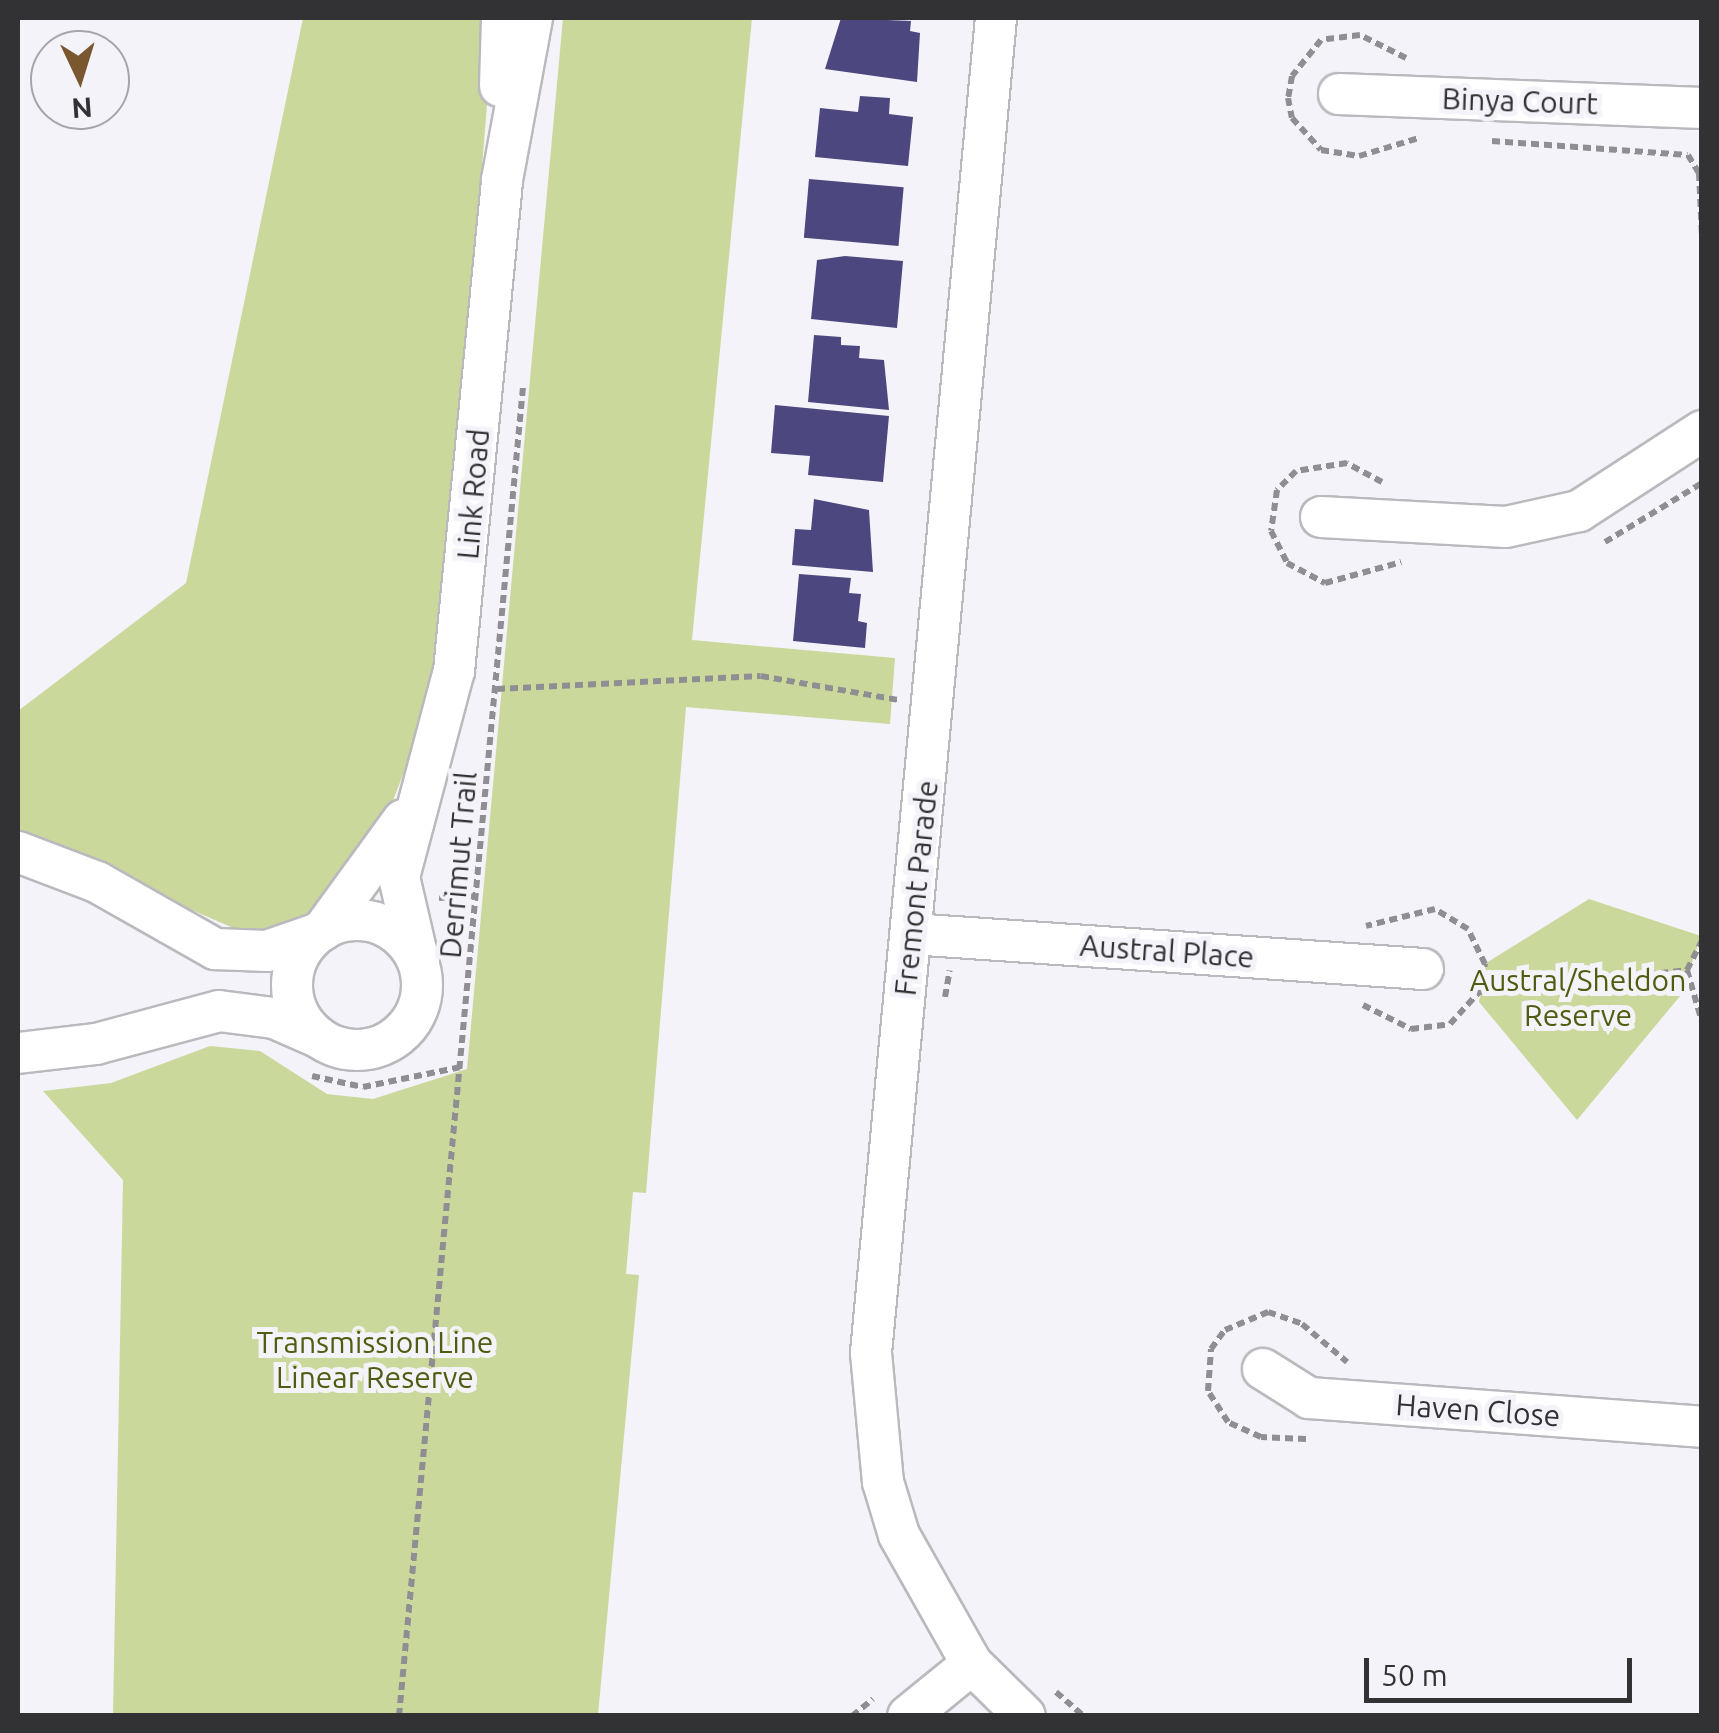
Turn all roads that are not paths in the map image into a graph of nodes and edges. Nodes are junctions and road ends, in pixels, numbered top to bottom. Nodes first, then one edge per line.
1 (502, 18) edge
2 (532, 18) edge
3 (996, 18) edge
4 (1339, 94) dead end
5 (1702, 108) edge
6 (502, 180) junction
7 (1702, 431) edge
8 (1320, 517) dead end
9 (415, 803) junction
10 (18, 852) edge
11 (319, 932) junction
12 (912, 934) junction
13 (419, 964) junction
14 (1423, 969) dead end
15 (326, 1041) junction
16 (18, 1053) edge
17 (1262, 1369) dead end
18 (1702, 1427) edge
19 (972, 1664) junction
20 (1033, 1698) edge
21 (908, 1716) edge

1 - 6 street, Link Road
2 - 6 street, Link Road
3 - 12 street, Fremont Parade
4 - 5 street, Binya Court
6 - 9 street, Link Road
7 - 8 street
9 - 11 street, Link Road
9 - 13 street, Link Road
10 - 11 street
11 - 13 street
11 - 15 street
12 - 14 street, Austral Place
12 - 19 street, Fremont Parade
13 - 15 street
15 - 16 street
17 - 18 street, Haven Close
19 - 20 street, Fremont Parade
19 - 21 street

